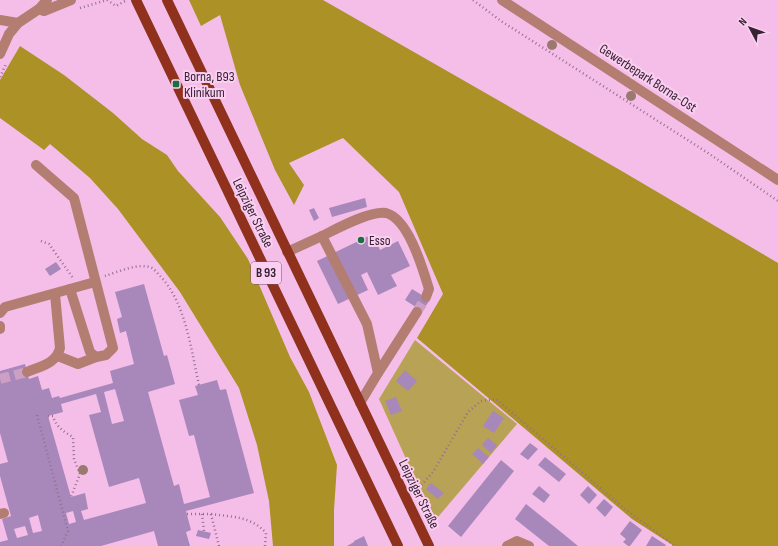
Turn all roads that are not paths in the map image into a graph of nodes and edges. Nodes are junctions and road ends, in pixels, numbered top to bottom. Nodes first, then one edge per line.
1 (47, 0) edge
2 (71, 0) edge
3 (136, 0) edge
4 (167, 0) edge
5 (502, 0) edge
6 (39, 9) junction
7 (0, 20) edge
8 (18, 23) junction
9 (0, 54) edge
10 (36, 165) dead end
11 (778, 180) edge
12 (322, 236) junction
13 (287, 252) junction
14 (94, 280) junction
15 (73, 288) junction
16 (55, 294) junction
17 (426, 297) tunnel mouth
18 (417, 312) tunnel mouth
19 (0, 313) edge
20 (0, 326) edge
21 (0, 329) edge
22 (58, 356) junction
23 (96, 357) junction
24 (27, 372) tunnel mouth
25 (378, 373) junction
26 (360, 403) junction
27 (398, 546) edge
28 (429, 546) edge
29 (508, 546) edge
30 (529, 546) edge

1 - 6 street
2 - 6 street
3 - 27 main road, Leipziger Straße / B 93
4 - 13 main road, Leipziger Straße / B 93
5 - 11 street, Gewerbepark Borna-Ost
6 - 8 street
7 - 8 street
8 - 9 street
10 - 14 street
12 - 13 street
12 - 17 street
12 - 25 street
13 - 26 main road, Leipziger Straße / B 93
14 - 15 street
14 - 23 street
15 - 16 street
15 - 23 street
16 - 19 street
16 - 22 street
18 - 25 street
20 - 21 street
22 - 23 street
22 - 24 street
25 - 26 street
26 - 28 main road, Leipziger Straße / B 93
29 - 30 street

